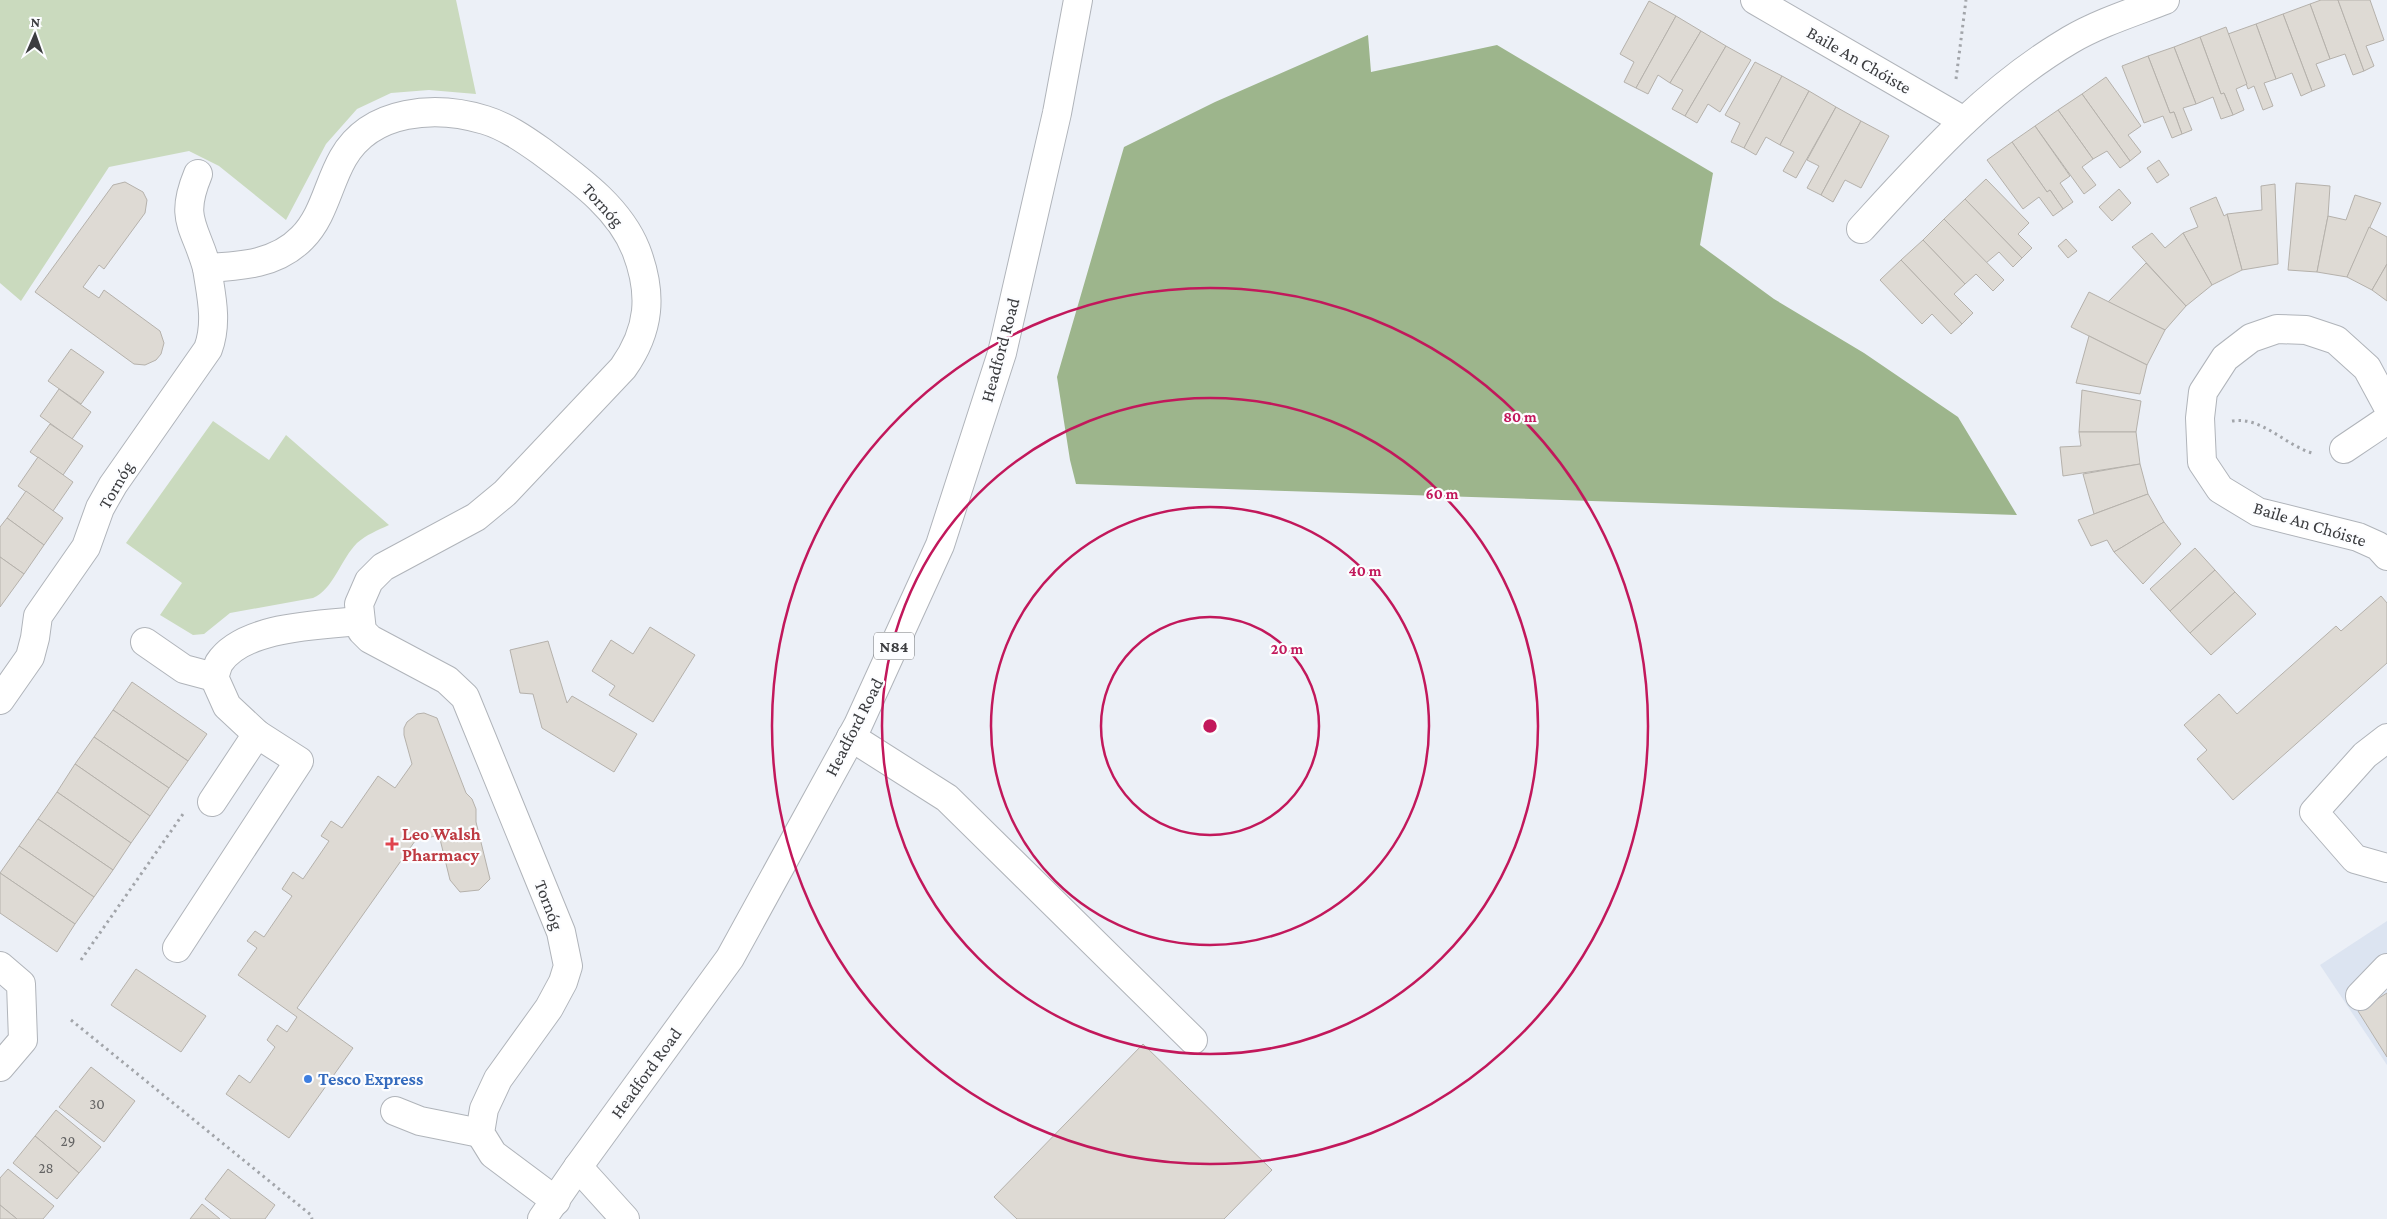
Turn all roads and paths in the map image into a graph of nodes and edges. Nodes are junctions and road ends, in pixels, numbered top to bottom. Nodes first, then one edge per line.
1 (1078, 0) edge
2 (1755, 0) edge
3 (1966, 0) edge
4 (2165, 0) edge
5 (1964, 121) junction
6 (198, 174) dead end
7 (1861, 229) dead end
8 (207, 268) junction
9 (2387, 405) edge
10 (2200, 418) junction
11 (2387, 420) edge
12 (2344, 449) joint
13 (2387, 556) edge
14 (360, 621) junction
15 (145, 642) dead end
16 (214, 677) junction
17 (0, 700) edge
18 (257, 734) junction
19 (851, 737) junction
20 (2387, 738) edge
21 (212, 802) joint
22 (2387, 868) edge
23 (177, 948) dead end
24 (81, 960) dead end
25 (0, 966) edge
26 (2387, 968) edge
27 (2360, 996) dead end
28 (71, 1020) dead end
29 (1193, 1040) dead end
30 (0, 1067) edge
31 (396, 1111) dead end
32 (480, 1133) junction
33 (578, 1167) junction
34 (549, 1210) edge
35 (312, 1219) edge
36 (626, 1219) edge

1 - 19 street, Headford Road / N84
2 - 5 street, Baile An Chóiste
3 - 5 path
4 - 5 street
5 - 7 street
6 - 8 street, Tornóg
8 - 14 street, Tornóg
8 - 17 street, Tornóg
9 - 10 street, Baile An Chóiste
10 - 12 path
10 - 13 street, Baile An Chóiste
11 - 12 street
14 - 16 street
14 - 32 street, Tornóg
15 - 16 street
16 - 18 street
18 - 21 street
18 - 23 street
19 - 29 street
19 - 33 street, Headford Road / N84
20 - 22 street
21 - 24 path
25 - 30 street
26 - 27 street
28 - 35 path
31 - 32 street
32 - 34 street
33 - 34 street, Headford Road / N84
33 - 36 street

